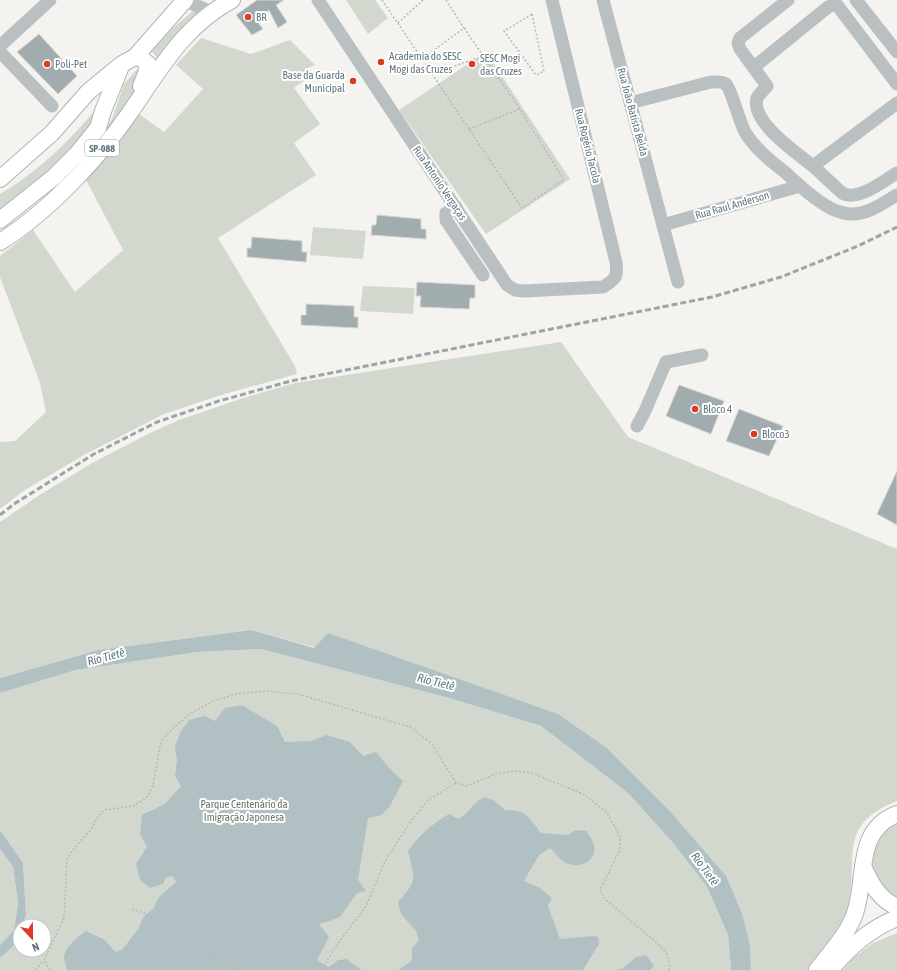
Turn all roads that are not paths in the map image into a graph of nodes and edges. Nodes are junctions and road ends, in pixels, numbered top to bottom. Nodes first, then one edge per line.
1 (50, 0) edge
2 (184, 0) edge
3 (232, 0) edge
4 (318, 0) edge
5 (552, 0) edge
6 (603, 0) edge
7 (788, 0) edge
8 (856, 0) edge
9 (212, 12) junction
10 (0, 46) edge
11 (0, 52) edge
12 (897, 52) edge
13 (128, 61) junction
14 (754, 67) junction
15 (897, 84) edge
16 (630, 103) junction
17 (897, 103) edge
18 (52, 106) dead end
19 (129, 115) junction
20 (813, 166) junction
21 (897, 173) edge
22 (0, 179) edge
23 (800, 186) junction
24 (897, 195) edge
25 (456, 207) junction
26 (0, 220) edge
27 (663, 225) junction
28 (0, 242) edge
29 (483, 276) dead end
30 (678, 282) dead end
31 (603, 287) joint
32 (702, 355) dead end
33 (637, 426) dead end
34 (897, 814) edge
35 (864, 866) junction
36 (897, 907) edge
37 (897, 918) edge
38 (817, 970) edge
39 (830, 970) edge

1 - 10 street
2 - 9 street
2 - 13 main road
3 - 9 main road, SP-088
4 - 25 street, Rua Antonio Vergaças
5 - 31 street, Rua Rogério Tacola
6 - 16 street, Rua João Batista Belda
7 - 14 street
8 - 12 street
9 - 19 main road, SP-088
11 - 18 street
13 - 19 main road
13 - 22 main road
13 - 26 main road
14 - 15 street
14 - 20 street
16 - 23 street
16 - 27 street, Rua João Batista Belda
17 - 20 street
19 - 28 main road, SP-088
20 - 21 street
23 - 24 street
23 - 27 street, Rua Raul Anderson
25 - 29 street
25 - 31 street, Rua Antonio Vergaças
27 - 30 street, Rua João Batista Belda
32 - 33 street
34 - 35 main road
35 - 36 main road
35 - 38 main road
37 - 39 main road

